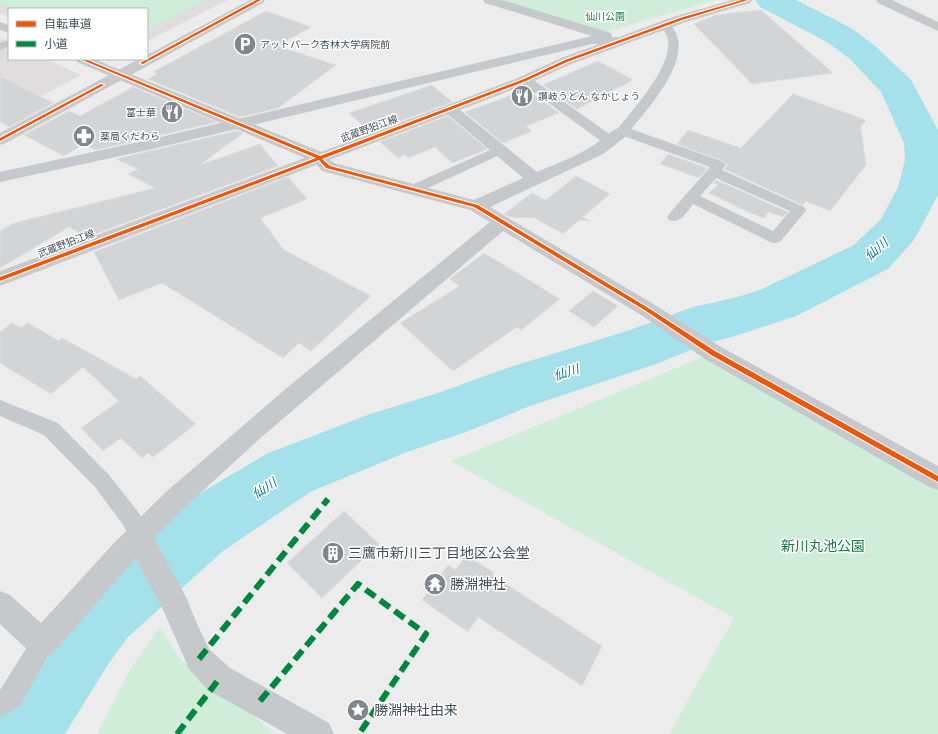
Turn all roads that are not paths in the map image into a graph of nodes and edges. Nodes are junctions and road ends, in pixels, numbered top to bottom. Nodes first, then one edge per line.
1 (259, 0) edge
2 (489, 0) edge
3 (745, 0) edge
4 (882, 0) edge
5 (663, 25) junction
6 (938, 26) edge
7 (621, 41) junction
8 (84, 60) edge
9 (148, 60) edge
10 (148, 60) edge
11 (120, 75) junction
12 (525, 80) junction
13 (450, 108) junction
14 (239, 124) junction
15 (617, 136) junction
16 (0, 140) edge
17 (498, 150) junction
18 (318, 157) junction
19 (714, 172) junction
20 (0, 177) edge
21 (536, 180) junction
22 (412, 190) junction
23 (692, 198) junction
24 (476, 206) junction
25 (674, 218) dead end
26 (502, 222) junction
27 (0, 279) edge
28 (0, 408) edge
29 (938, 478) edge
30 (138, 537) junction
31 (0, 605) edge
32 (42, 644) junction
33 (0, 704) edge
34 (318, 734) edge

1 - 9 main road
2 - 7 street
3 - 5 main road, 武蔵野狛江線
4 - 6 street
5 - 7 main road, 武蔵野狛江線
5 - 15 lane
7 - 12 main road, 武蔵野狛江線
7 - 14 street
8 - 11 street
10 - 11 main road
11 - 14 street
11 - 16 main road
12 - 13 main road, 武蔵野狛江線
12 - 15 lane
13 - 17 street
13 - 18 main road, 武蔵野狛江線
14 - 18 street
14 - 20 street
15 - 19 lane
15 - 21 street
17 - 21 street
17 - 22 lane
18 - 22 street
18 - 27 main road, 武蔵野狛江線
19 - 23 lane
19 - 23 lane
21 - 24 street
22 - 24 street
23 - 25 lane
24 - 26 street
26 - 29 street
26 - 30 street
28 - 30 lane
30 - 32 street
30 - 34 street
31 - 32 street
32 - 33 lane

